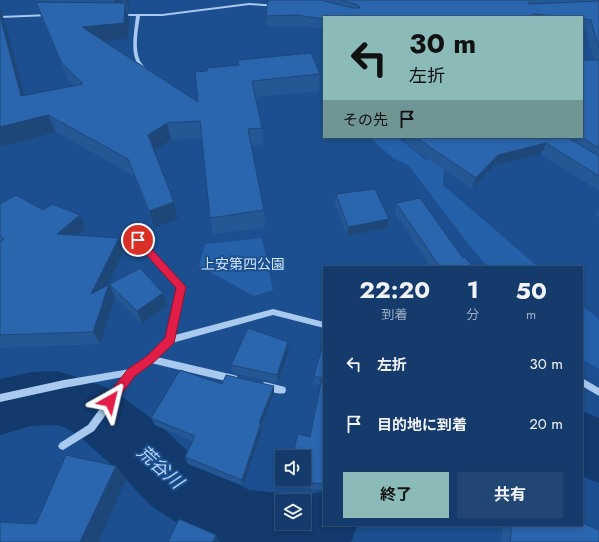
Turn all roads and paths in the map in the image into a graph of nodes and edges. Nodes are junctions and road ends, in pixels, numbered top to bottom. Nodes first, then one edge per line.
1 (282, 6) edge
2 (123, 8) edge
3 (54, 14) edge
4 (113, 15) edge
5 (121, 15) junction
6 (138, 16) junction
7 (0, 17) edge
8 (152, 76) edge
9 (138, 240) dead end
10 (323, 325) edge
11 (170, 340) junction
12 (150, 359) junction
13 (132, 372) junction
14 (243, 381) edge
15 (583, 383) edge
16 (259, 385) edge
17 (282, 390) dead end
18 (599, 392) edge
19 (0, 398) edge
20 (62, 446) dead end

1 - 6 street
2 - 5 street
3 - 7 street
4 - 5 street
5 - 6 street
6 - 8 street
9 - 11 street
10 - 11 street
11 - 12 street
12 - 13 street
12 - 14 street
13 - 19 street
13 - 20 street
15 - 18 street
16 - 17 street

